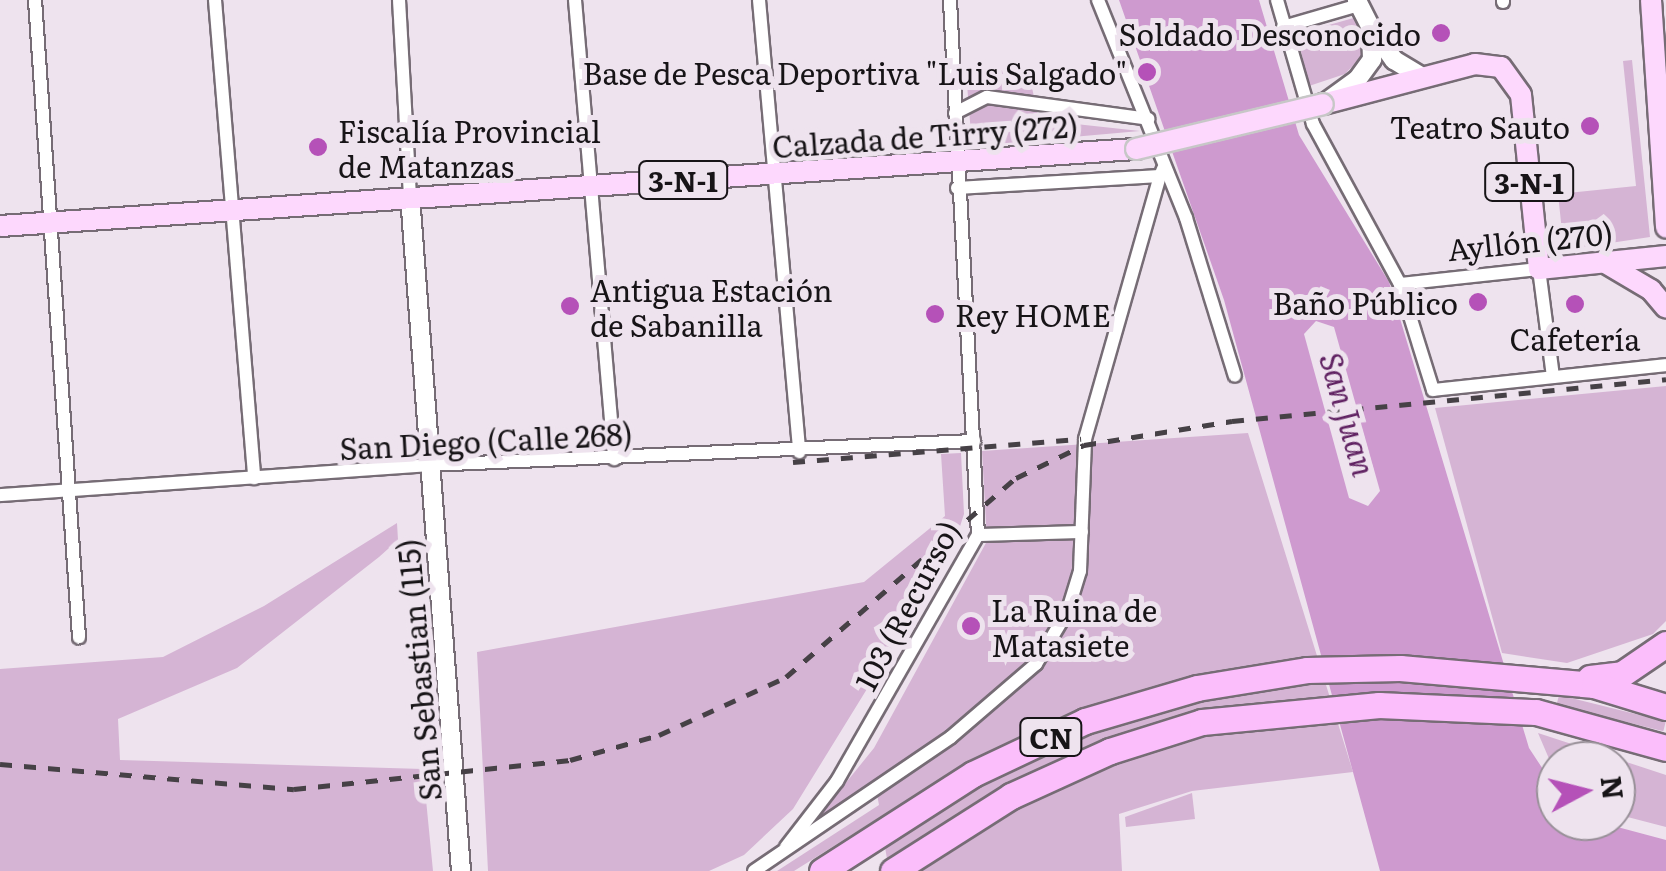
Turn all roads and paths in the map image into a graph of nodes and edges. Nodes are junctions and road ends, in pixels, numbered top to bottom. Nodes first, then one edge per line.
1 (35, 0) edge
2 (215, 0) edge
3 (398, 0) edge
4 (576, 0) edge
5 (759, 0) edge
6 (950, 0) edge
7 (1098, 0) edge
8 (1276, 0) edge
9 (1651, 0) edge
10 (1358, 3) edge
11 (1283, 26) junction
12 (1371, 28) junction
13 (1421, 76) junction
14 (1324, 104) junction
15 (955, 113) junction
16 (1148, 119) junction
17 (956, 162) junction
18 (1163, 169) junction
19 (774, 175) junction
20 (592, 185) junction
21 (957, 188) junction
22 (410, 196) junction
23 (234, 209) junction
24 (48, 223) junction
25 (0, 226) edge
26 (1666, 228) edge
27 (1666, 256) edge
28 (1606, 264) junction
29 (1539, 268) junction
30 (1400, 284) junction
31 (1666, 308) edge
32 (1666, 364) edge
33 (1235, 376) dead end
34 (1553, 377) junction
35 (974, 441) junction
36 (799, 452) junction
37 (614, 459) junction
38 (428, 465) junction
39 (254, 478) junction
40 (67, 492) junction
41 (0, 495) edge
42 (1082, 532) junction
43 (978, 535) junction
44 (79, 637) dead end
45 (1666, 644) edge
46 (1525, 677) junction
47 (1666, 707) edge
48 (1666, 748) edge
49 (786, 847) junction
50 (462, 871) edge
51 (754, 871) edge
52 (822, 871) edge
53 (893, 871) edge

1 - 24 street
2 - 23 street
3 - 22 street
4 - 20 street
5 - 19 street
6 - 15 street, 103 (Recurso)
7 - 16 street
8 - 11 street
9 - 26 main road
10 - 11 street
10 - 12 main road
11 - 30 street
12 - 13 main road
12 - 14 main road
13 - 14 main road, 3-N-1
13 - 29 main road, 3-N-1
14 - 17 main road, Calzada de Tirry (272) / 3-N-1, bridge
15 - 16 street
15 - 17 street, 103 (Recurso)
16 - 18 street
17 - 19 main road, Calzada de Tirry (272) / 3-N-1
17 - 21 street, 103 (Recurso)
18 - 21 street
18 - 33 street
18 - 42 street
19 - 20 main road, Calzada de Tirry (272) / 3-N-1
19 - 36 street
20 - 22 main road, Calzada de Tirry (272) / 3-N-1
20 - 37 street
21 - 35 street, 103 (Recurso)
22 - 23 main road, Calzada de Tirry (272) / 3-N-1
22 - 38 main road, San Sebastian (115)
23 - 24 main road, Calzada de Tirry (272) / 3-N-1
23 - 39 street
24 - 25 main road, Calzada de Tirry (272) / 3-N-1
24 - 40 street
27 - 28 main road, Ayllón (270)
28 - 29 main road, Ayllón (270)
28 - 31 main road
29 - 30 street, Ayllón (270)
29 - 34 street
30 - 34 street
32 - 34 street
35 - 36 street, San Diego (Calle 268)
35 - 43 street, 103 (Recurso)
36 - 37 street, San Diego (Calle 268)
37 - 38 street, San Diego (Calle 268)
38 - 39 street, San Diego (Calle 268)
38 - 50 main road, San Sebastian (115)
39 - 40 street, San Diego (Calle 268)
40 - 41 street, San Diego (Calle 268)
40 - 44 street
42 - 43 street
42 - 49 street
43 - 49 street, 103 (Recurso)
45 - 46 highway, CN
46 - 47 highway, CN
46 - 52 highway, CN
48 - 53 highway, CN
49 - 51 street

